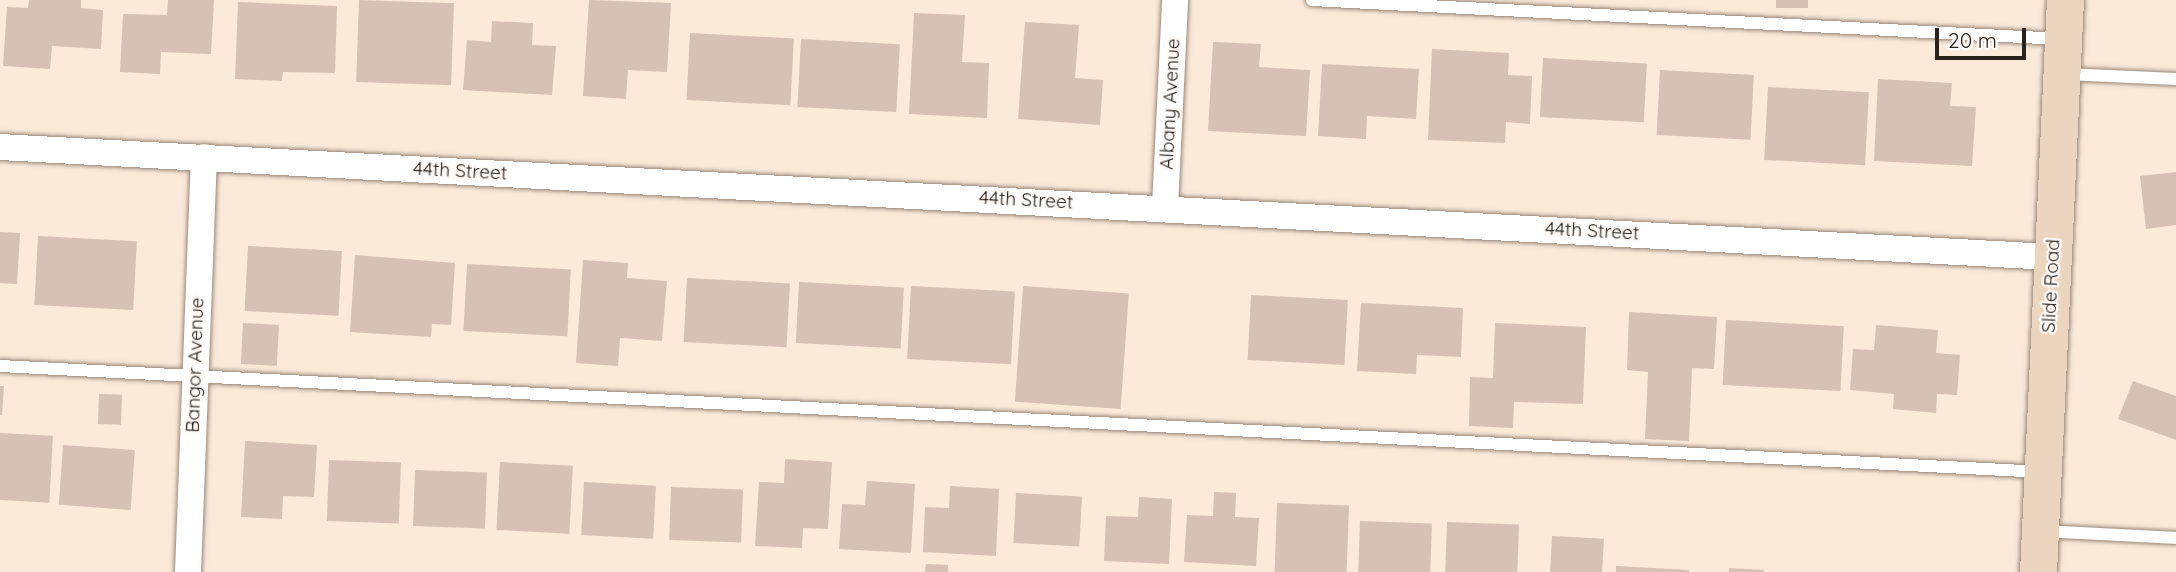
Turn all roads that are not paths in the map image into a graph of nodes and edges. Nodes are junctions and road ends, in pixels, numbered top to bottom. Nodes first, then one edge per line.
1 (1175, 0) edge
2 (1312, 0) edge
3 (2065, 0) edge
4 (2062, 56) junction
5 (2176, 79) edge
6 (0, 147) edge
7 (204, 157) junction
8 (1165, 208) junction
9 (2052, 257) junction
10 (0, 366) edge
11 (195, 376) junction
12 (2042, 472) junction
13 (2040, 531) junction
14 (2176, 538) edge
15 (188, 572) edge
16 (2038, 572) edge

1 - 8 street, Albany Avenue
2 - 4 lane
3 - 4 main road, Slide Road
4 - 5 lane
4 - 9 main road, Slide Road
6 - 7 street, 44th Street
7 - 8 street, 44th Street
7 - 11 street, Bangor Avenue
8 - 9 street, 44th Street
9 - 12 main road, Slide Road
10 - 11 lane
11 - 12 lane
11 - 15 street, Bangor Avenue
12 - 13 main road, Slide Road
13 - 14 lane
13 - 16 main road, Slide Road

